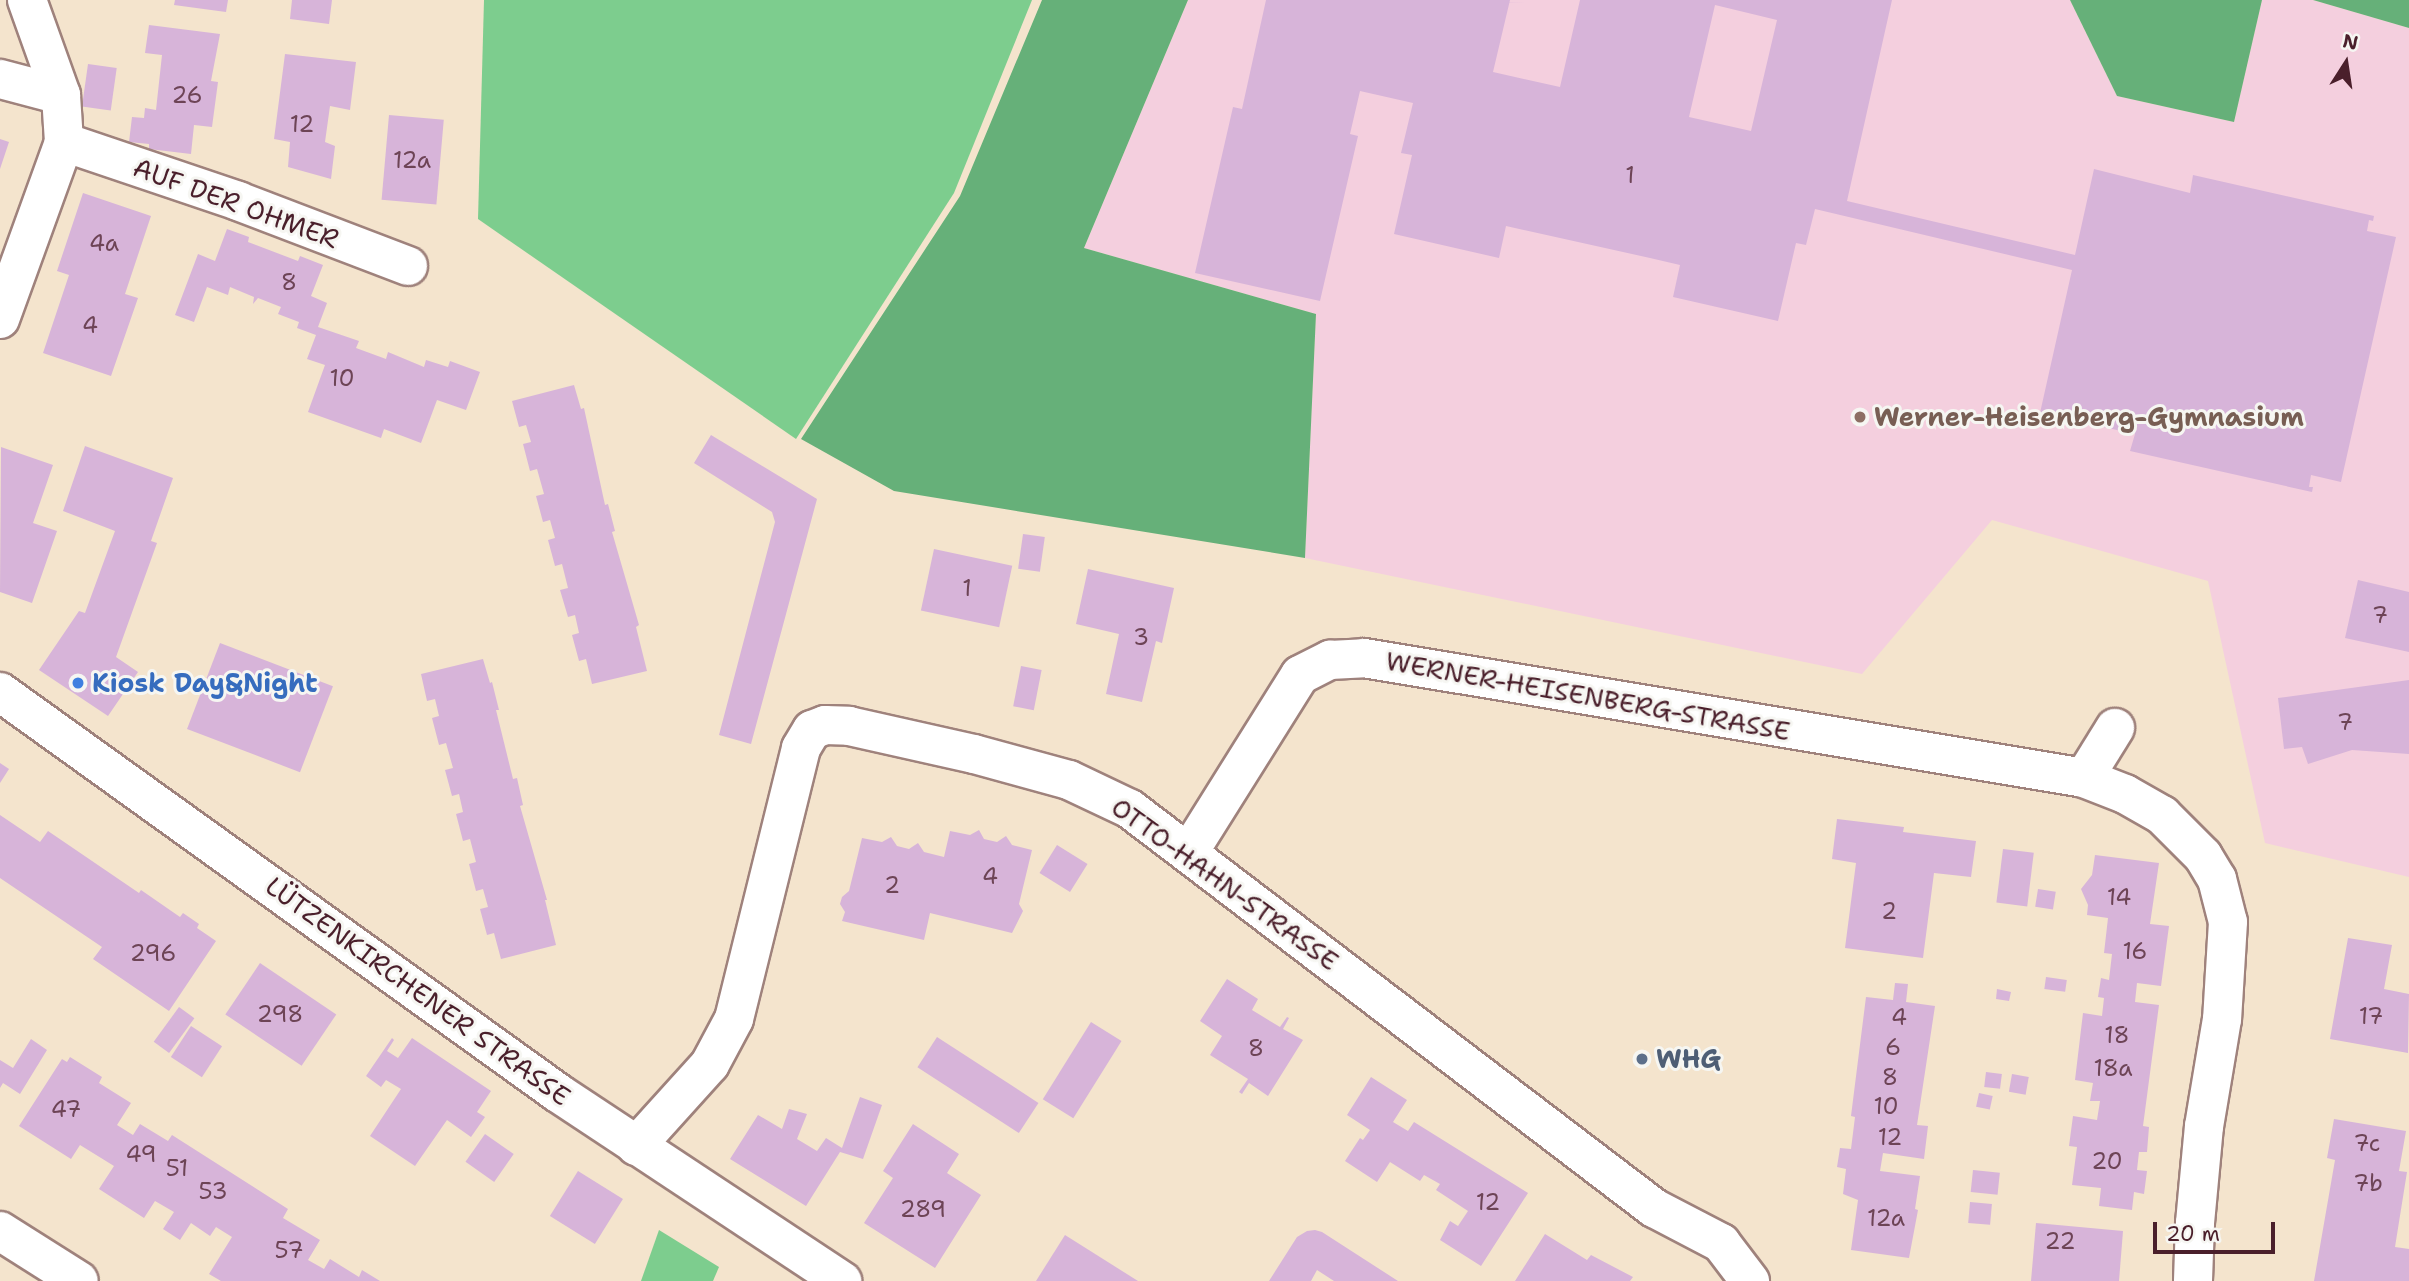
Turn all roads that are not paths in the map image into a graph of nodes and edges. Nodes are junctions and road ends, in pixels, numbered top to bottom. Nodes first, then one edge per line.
1 (27, 0) edge
2 (0, 79) edge
3 (61, 95) junction
4 (64, 142) junction
5 (408, 266) dead end
6 (0, 320) edge
7 (0, 692) edge
8 (2115, 728) dead end
9 (2084, 778) junction
10 (1189, 852) junction
11 (636, 1146) junction
12 (0, 1231) edge
13 (79, 1281) edge
14 (842, 1281) edge
15 (1750, 1281) edge
16 (2193, 1281) edge

1 - 3 street
2 - 3 street
3 - 4 street
4 - 5 street, AUF DER OHMER
4 - 6 street
7 - 11 street, LÜTZENKIRCHENER STRASSE
8 - 9 street
9 - 10 street, WERNER-HEISENBERG-STRASSE
9 - 16 street, WERNER-HEISENBERG-STRASSE
10 - 11 street, OTTO-HAHN-STRASSE
10 - 15 street, OTTO-HAHN-STRASSE
11 - 14 street, LÜTZENKIRCHENER STRASSE
12 - 13 street

